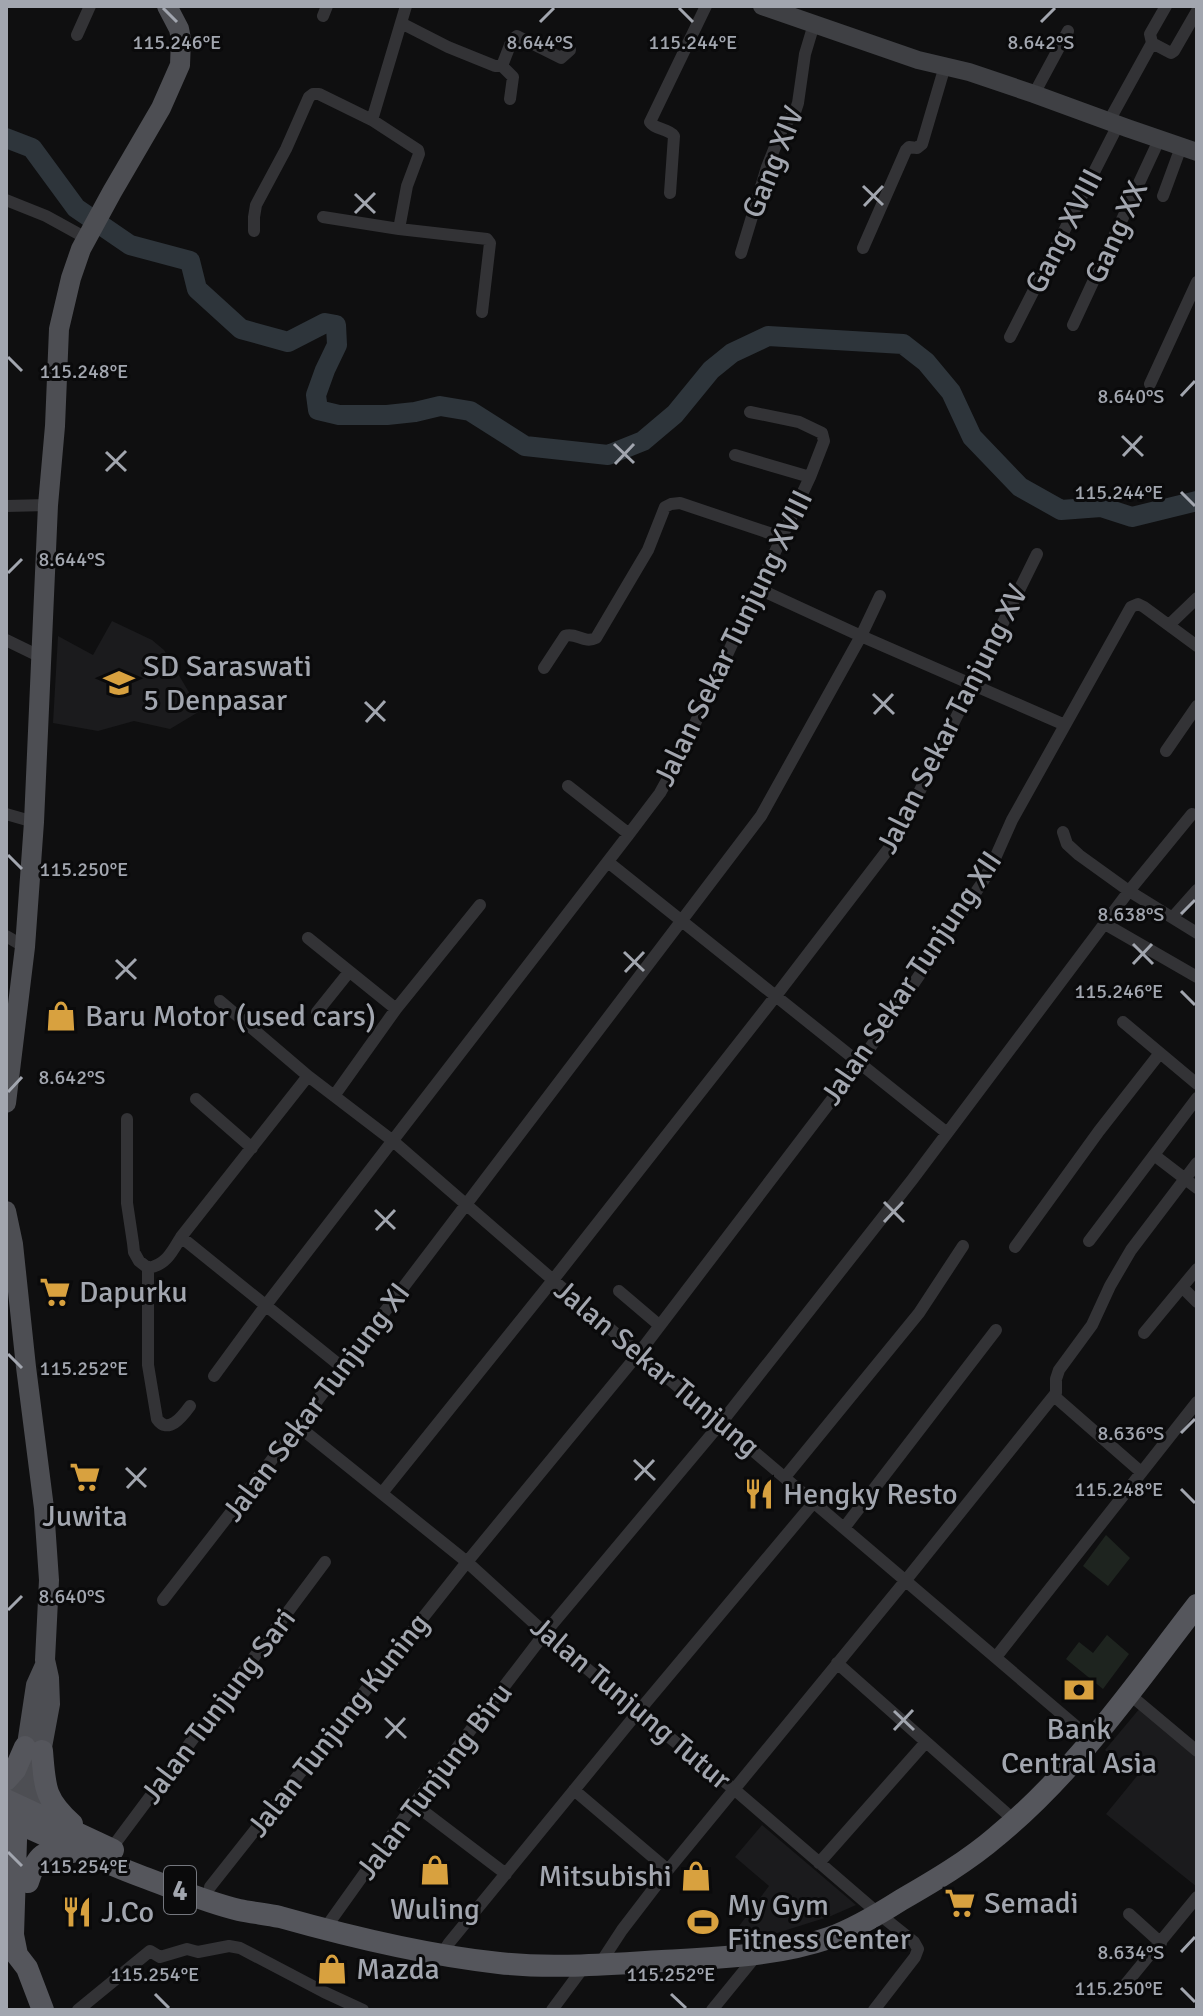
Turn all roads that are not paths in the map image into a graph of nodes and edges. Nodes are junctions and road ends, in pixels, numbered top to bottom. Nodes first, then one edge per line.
1 (90, 6) edge
2 (167, 6) edge
3 (406, 6) edge
4 (706, 6) edge
5 (1166, 6) edge
6 (773, 8) edge
7 (1197, 11) edge
8 (401, 23) junction
9 (814, 24) junction
10 (1068, 31) dead end
11 (77, 35) dead end
12 (1152, 43) junction
13 (570, 50) dead end
14 (502, 66) junction
15 (945, 66) junction
16 (1034, 94) junction
17 (510, 99) dead end
18 (372, 120) junction
19 (1114, 123) junction
20 (1159, 140) junction
21 (1189, 149) edge
22 (670, 193) dead end
23 (1163, 196) dead end
24 (6, 200) edge
25 (323, 217) dead end
26 (399, 229) junction
27 (254, 231) dead end
28 (89, 234) junction
29 (863, 248) dead end
30 (741, 253) dead end
31 (1197, 282) edge
32 (482, 312) dead end
33 (1073, 325) dead end
34 (1010, 337) dead end
35 (1150, 384) dead end
36 (750, 412) dead end
37 (735, 455) dead end
38 (810, 477) junction
39 (48, 505) junction
40 (6, 506) edge
41 (781, 537) junction
42 (1037, 554) dead end
43 (757, 588) junction
44 (880, 596) dead end
45 (1197, 598) edge
46 (1169, 625) junction
47 (861, 636) junction
48 (6, 640) edge
49 (1197, 646) edge
50 (43, 658) junction
51 (544, 668) dead end
52 (972, 684) junction
53 (1197, 706) edge
54 (1065, 725) junction
55 (1166, 751) dead end
56 (568, 786) dead end
57 (6, 814) edge
58 (1192, 814) dead end
59 (34, 822) junction
60 (1063, 832) dead end
61 (629, 834) junction
62 (608, 862) junction
63 (1197, 890) edge
64 (1129, 891) junction
65 (480, 905) dead end
66 (1173, 917) junction
67 (682, 921) junction
68 (1105, 924) junction
69 (1197, 933) edge
70 (6, 936) edge
71 (308, 938) dead end
72 (25, 947) junction
73 (349, 972) junction
74 (1197, 977) edge
75 (775, 997) junction
76 (220, 1001) dead end
77 (396, 1009) junction
78 (317, 1012) dead end
79 (1123, 1022) dead end
80 (10, 1032) edge
81 (1160, 1053) junction
82 (859, 1064) junction
83 (308, 1076) junction
84 (1197, 1084) edge
85 (334, 1096) junction
86 (1197, 1098) edge
87 (196, 1099) dead end
88 (6, 1103) edge
89 (127, 1119) dead end
90 (947, 1133) junction
91 (393, 1141) junction
92 (252, 1148) junction
93 (1154, 1155) junction
94 (1197, 1163) edge
95 (1184, 1180) junction
96 (1197, 1188) edge
97 (467, 1204) junction
98 (7, 1224) edge
99 (181, 1237) junction
100 (1089, 1241) dead end
101 (963, 1246) dead end
102 (1015, 1247) dead end
103 (148, 1268) junction
104 (1197, 1269) edge
105 (553, 1280) junction
106 (1182, 1287) junction
107 (619, 1291) dead end
108 (1197, 1302) edge
109 (266, 1305) junction
110 (659, 1325) junction
111 (996, 1330) dead end
112 (1144, 1333) dead end
113 (639, 1353) junction
114 (343, 1368) junction
115 (214, 1376) dead end
116 (1054, 1396) junction
117 (1197, 1402) edge
118 (190, 1406) dead end
119 (721, 1423) junction
120 (298, 1426) junction
121 (1141, 1472) junction
122 (785, 1477) junction
123 (382, 1493) junction
124 (814, 1502) junction
125 (844, 1528) junction
126 (325, 1562) dead end
127 (467, 1562) junction
128 (906, 1580) junction
129 (163, 1600) dead end
130 (1197, 1605) edge
131 (545, 1633) junction
132 (996, 1657) junction
133 (837, 1663) junction
134 (1129, 1694) junction
135 (638, 1712) junction
136 (1091, 1739) junction
137 (926, 1742) junction
138 (34, 1749) junction
139 (1197, 1751) edge
140 (6, 1780) edge
141 (574, 1790) junction
142 (735, 1790) junction
143 (414, 1804) junction
144 (17, 1817) edge
145 (1014, 1820) junction
146 (88, 1847) junction
147 (111, 1849) junction
148 (819, 1863) junction
149 (668, 1870) junction
150 (506, 1874) junction
151 (210, 1887) junction
152 (21, 1888) junction
153 (1197, 1897) edge
154 (879, 1914) junction
155 (1129, 1914) dead end
156 (277, 1916) junction
157 (324, 1930) junction
158 (1161, 1943) junction
159 (758, 1953) junction
160 (442, 1954) junction
161 (594, 1964) junction
162 (1120, 1991) dead end
163 (43, 2010) edge
164 (78, 2010) edge
165 (363, 2010) edge
166 (552, 2010) edge
167 (712, 2010) edge
168 (874, 2010) edge

1 - 11 street
2 - 28 main road
3 - 8 street
4 - 22 street
5 - 12 street, Gang XVIII
6 - 9 main road
7 - 12 street
8 - 14 street
8 - 18 street
9 - 15 main road
9 - 30 street, Gang XIV
10 - 16 street
12 - 19 street, Gang XVIII
13 - 14 street
14 - 17 street
15 - 16 main road
15 - 29 street
16 - 19 main road
18 - 26 street
18 - 27 street
19 - 20 main road
19 - 34 street, Gang XVIII
20 - 21 main road
20 - 33 street, Gang XX
21 - 23 street
24 - 28 street
25 - 26 street
26 - 32 street
28 - 39 main road
31 - 35 street
36 - 38 street, Jalan Sekar Tunjung XVIII
37 - 38 street
38 - 41 street, Jalan Sekar Tunjung XVIII
39 - 40 street
39 - 50 main road
41 - 43 street, Jalan Sekar Tunjung XVIII
41 - 51 street
42 - 52 street, Jalan Sekar Tanjung XV
43 - 47 street
43 - 61 street, Jalan Sekar Tunjung XVIII
44 - 47 street, Jalan Sekar Tunjung XI
45 - 46 street
46 - 49 street, Jalan Sekar Tunjung XII
46 - 54 street, Jalan Sekar Tunjung XII
47 - 52 street
47 - 67 street, Jalan Sekar Tunjung XI
48 - 50 street
50 - 59 main road
52 - 54 street
52 - 75 street, Jalan Sekar Tanjung XV
53 - 55 street
54 - 82 street, Jalan Sekar Tunjung XII
56 - 61 street
57 - 59 street
58 - 64 street, Jalan Tunjung Biru
59 - 72 main road
60 - 64 street
61 - 62 street, Jalan Sekar Tunjung XVIII
62 - 67 street
62 - 91 street, Jalan Sekar Tunjung XVIII
63 - 66 street
64 - 66 street
64 - 68 street, Jalan Tunjung Biru
65 - 77 street
66 - 69 street
67 - 75 street
67 - 97 street, Jalan Sekar Tunjung XI
68 - 74 street
68 - 90 street, Jalan Tunjung Biru
70 - 72 street
71 - 73 street
72 - 80 main road
73 - 77 street
73 - 78 street
75 - 82 street
75 - 105 street, Jalan Sekar Tanjung XV
76 - 83 street, Jalan Sekar Tunjung
77 - 85 street
79 - 81 street
80 - 88 main road
81 - 84 street
81 - 102 street
82 - 90 street
82 - 110 street, Jalan Sekar Tunjung XII
83 - 85 street, Jalan Sekar Tunjung
83 - 92 street
85 - 91 street, Jalan Sekar Tunjung
86 - 93 street
87 - 92 street
89 - 103 street
90 - 119 street, Jalan Tunjung Biru
91 - 97 street, Jalan Sekar Tunjung
91 - 109 street, Jalan Sekar Tunjung XVIII
92 - 99 street
93 - 95 street
93 - 100 street
94 - 95 street
95 - 96 street
95 - 116 street
97 - 105 street, Jalan Sekar Tunjung
97 - 114 street, Jalan Sekar Tunjung XI
98 - 138 main road
99 - 103 street
99 - 109 street
101 - 122 street
103 - 118 street
104 - 106 street
105 - 113 street, Jalan Sekar Tunjung
105 - 123 street, Jalan Sekar Tanjung XV
106 - 108 street
106 - 112 street
107 - 110 street
109 - 114 street
109 - 115 street, Jalan Sekar Tunjung XVIII
110 - 113 street, Jalan Sekar Tunjung XII
111 - 125 street
113 - 119 street, Jalan Sekar Tunjung
113 - 127 street, Jalan Tunjung Kuning
114 - 120 street, Jalan Sekar Tunjung XI
116 - 121 street
116 - 128 street
117 - 121 street
119 - 122 street, Jalan Sekar Tunjung
119 - 131 street, Jalan Tunjung Biru
120 - 123 street, Jalan Tunjung Tutur
120 - 129 street, Jalan Sekar Tunjung XI
121 - 132 street
122 - 124 street, Jalan Sekar Tunjung
123 - 127 street, Jalan Tunjung Tutur
124 - 125 street, Jalan Sekar Tunjung
124 - 135 street
125 - 128 street, Jalan Sekar Tunjung
126 - 147 street, Jalan Tunjung Sari
127 - 131 street, Jalan Tunjung Tutur
127 - 151 street, Jalan Tunjung Kuning
128 - 132 street, Jalan Sekar Tunjung
128 - 133 street
130 - 134 highway, 4
131 - 135 street, Jalan Tunjung Tutur
131 - 143 street, Jalan Tunjung Biru
132 - 136 street, Jalan Sekar Tunjung
133 - 137 street
133 - 142 street
134 - 136 highway, 4
134 - 139 street
135 - 141 street
135 - 142 street, Jalan Tunjung Tutur
136 - 145 highway, 4
137 - 145 street
137 - 148 street
138 - 140 highway
138 - 144 main road
138 - 146 highway
141 - 149 street
141 - 150 street
142 - 148 street, Jalan Tunjung Tutur
142 - 149 street
143 - 150 street
143 - 157 street, Jalan Tunjung Biru
144 - 146 highway, 4
144 - 152 highway
145 - 154 highway, 4
146 - 147 highway, 4
146 - 152 highway, 4
146 - 156 highway, 4
147 - 151 highway, 4
148 - 154 street, Jalan Tunjung Tutur
149 - 161 street
150 - 160 street
151 - 156 highway, 4
152 - 163 highway
153 - 158 street
154 - 159 highway, 4
154 - 168 street, Jalan Tunjung Tutur
155 - 158 street
156 - 157 highway, 4
157 - 160 highway, 4
158 - 162 street
159 - 161 highway, 4
159 - 167 street
160 - 161 highway, 4
161 - 166 street
164 - 165 street

